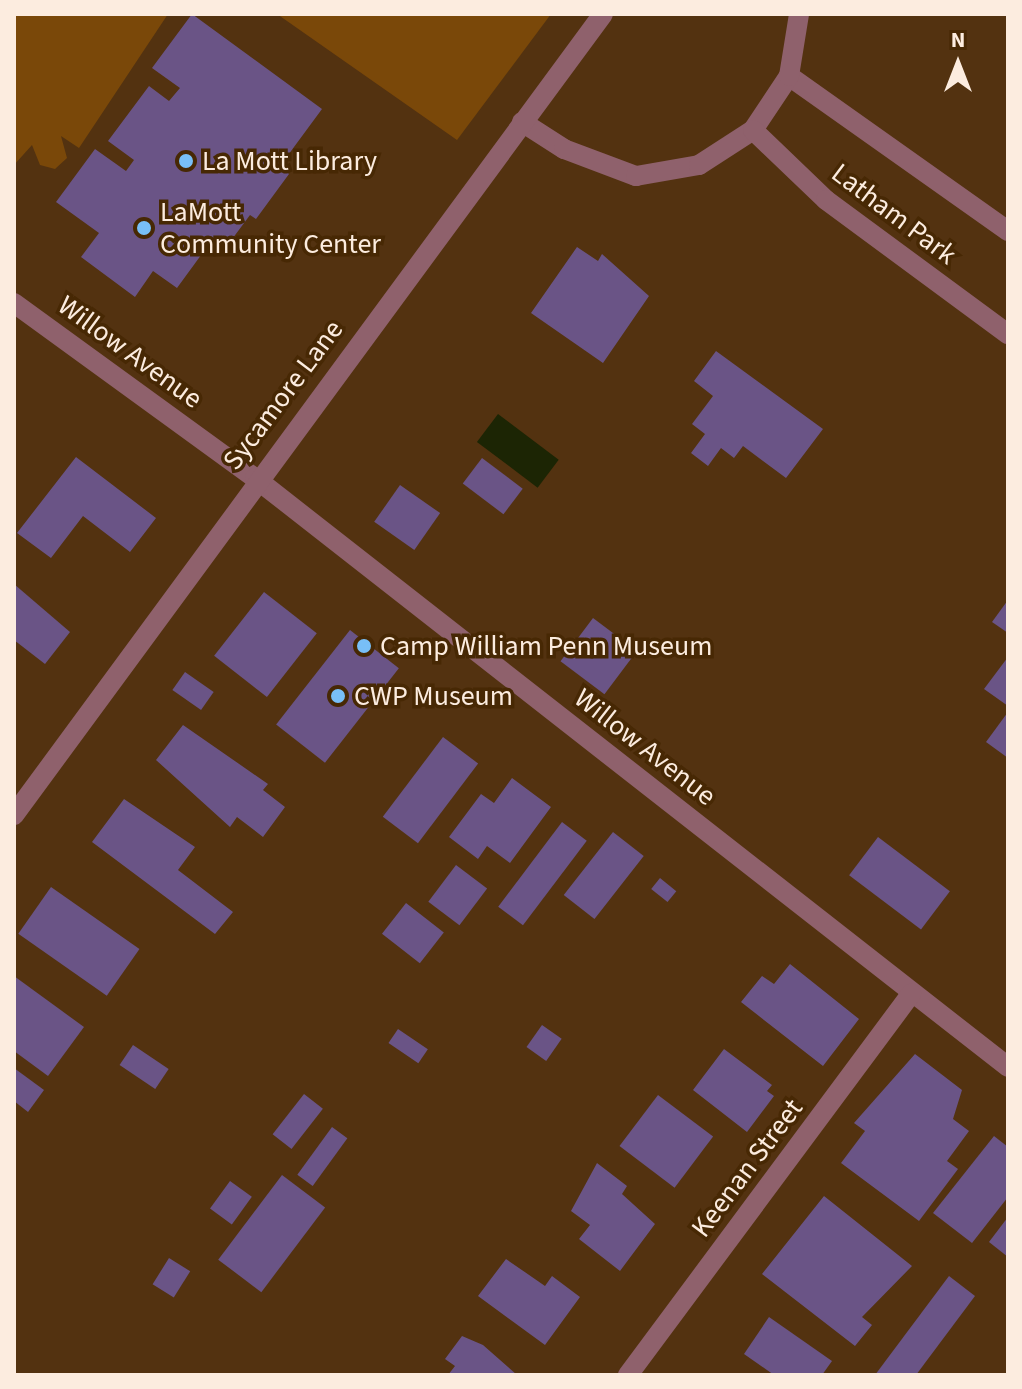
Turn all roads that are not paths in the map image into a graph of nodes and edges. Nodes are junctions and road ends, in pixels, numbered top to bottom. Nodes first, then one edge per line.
1 (603, 14) edge
2 (799, 14) edge
3 (789, 76) junction
4 (522, 122) junction
5 (753, 130) junction
6 (1008, 231) edge
7 (14, 303) edge
8 (1008, 334) edge
9 (255, 478) junction
10 (14, 815) edge
11 (911, 994) junction
12 (1008, 1067) edge
13 (628, 1375) edge

1 - 4 street, Sycamore Lane
2 - 3 street
3 - 5 street
3 - 6 street, Latham Park
4 - 5 street
4 - 9 street, Sycamore Lane
5 - 8 street, Latham Park
7 - 9 street, Willow Avenue
9 - 10 street, Sycamore Lane
9 - 11 street, Willow Avenue
11 - 12 street, Willow Avenue
11 - 13 street, Keenan Street

